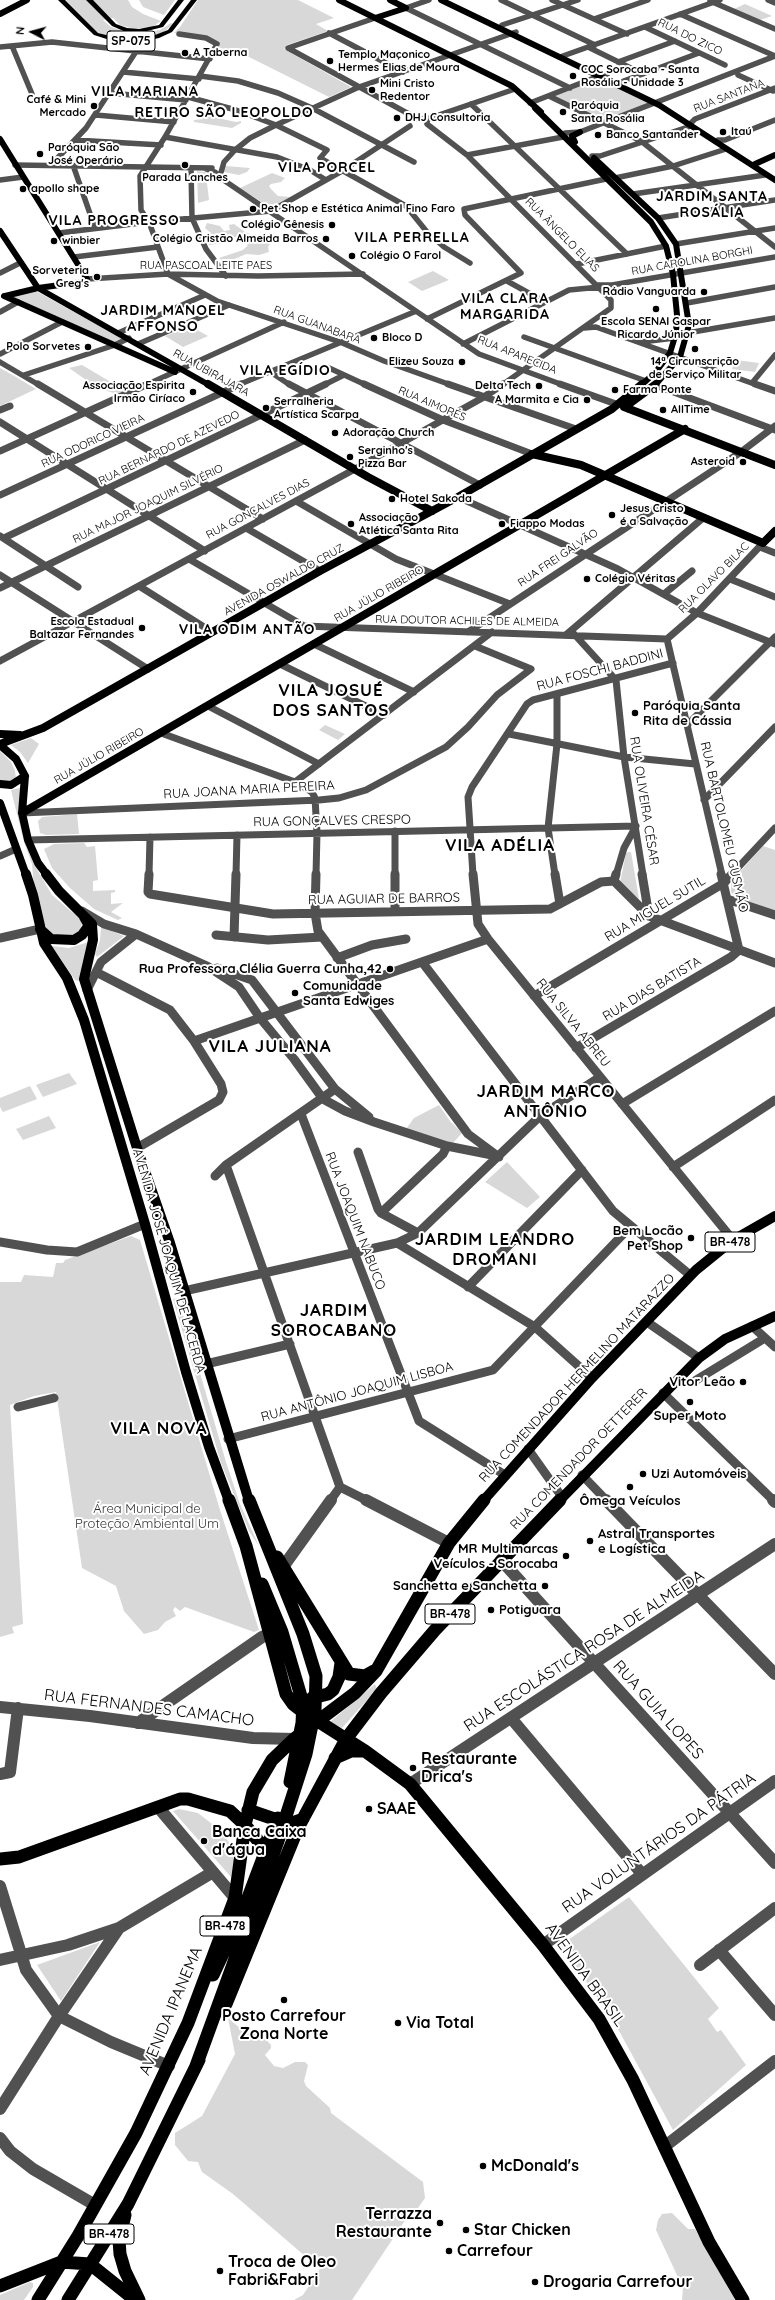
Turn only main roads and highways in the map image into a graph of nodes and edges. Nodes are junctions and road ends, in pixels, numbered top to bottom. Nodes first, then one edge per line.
1 (16, 0) edge
2 (27, 0) edge
3 (61, 0) edge
4 (89, 0) edge
5 (178, 0) edge
6 (181, 0) edge
7 (194, 0) edge
8 (339, 0) edge
9 (390, 0) edge
10 (441, 0) edge
11 (448, 0) edge
12 (176, 7) junction
13 (0, 8) edge
14 (0, 14) edge
15 (375, 18) junction
16 (514, 33) junction
17 (563, 56) junction
18 (656, 100) junction
19 (535, 108) junction
20 (691, 124) junction
21 (580, 132) road end
22 (564, 135) junction
23 (0, 138) edge
24 (575, 142) junction
25 (577, 150) junction
26 (775, 155) edge
27 (592, 156) junction
28 (754, 166) junction
29 (775, 177) edge
30 (775, 180) edge
31 (1, 234) edge
32 (0, 288) edge
33 (38, 288) junction
34 (18, 292) junction
35 (2, 295) edge
36 (177, 370) junction
37 (616, 404) junction
38 (629, 409) junction
39 (684, 429) junction
40 (532, 454) junction
41 (775, 465) edge
42 (605, 475) junction
43 (432, 511) junction
44 (775, 531) edge
45 (0, 734) edge
46 (26, 734) junction
47 (0, 745) edge
48 (25, 776) junction
49 (0, 784) edge
50 (0, 803) edge
51 (22, 813) junction
52 (77, 908) junction
53 (40, 929) junction
54 (775, 1216) edge
55 (775, 1316) edge
56 (262, 1534) junction
57 (246, 1546) junction
58 (341, 1663) junction
59 (379, 1668) junction
60 (281, 1672) junction
61 (317, 1720) junction
62 (346, 1739) junction
63 (365, 1751) junction
64 (335, 1758) junction
65 (248, 1810) junction
66 (303, 1819) junction
67 (245, 1825) junction
68 (0, 1859) edge
69 (282, 1870) junction
70 (188, 2023) junction
71 (196, 2066) junction
72 (128, 2204) junction
73 (61, 2262) junction
74 (90, 2264) junction
75 (0, 2286) edge
76 (38, 2300) edge
77 (68, 2300) edge
78 (135, 2300) edge
79 (139, 2300) edge
80 (743, 2300) edge

1 - 13 main road
2 - 14 main road
3 - 7 highway, SP-075
4 - 12 highway, SP-075
5 - 12 highway
6 - 12 highway, SP-075
8 - 15 main road
9 - 15 main road
10 - 16 main road
11 - 16 main road
15 - 19 main road
16 - 17 main road
17 - 18 main road
17 - 18 main road
18 - 20 main road
19 - 22 main road
19 - 22 main road
20 - 28 main road
20 - 28 main road
21 - 24 main road
22 - 24 main road
22 - 25 main road, AVENIDA OSWALDO CRUZ
23 - 33 main road, RUA PASCOAL LEITE PAES
24 - 27 main road
25 - 27 main road
25 - 37 main road, AVENIDA OSWALDO CRUZ
26 - 28 main road
27 - 38 main road
28 - 29 main road
28 - 30 main road
31 - 33 main road, RUA UBIRAJARA
32 - 34 main road
33 - 34 main road, RUA PASCOAL LEITE PAES
33 - 36 main road, RUA UBIRAJARA
34 - 35 main road, RUA PASCOAL LEITE PAES
35 - 36 main road
36 - 43 main road, RUA UBIRAJARA
37 - 38 main road, RUA APARECIDA
37 - 40 main road, AVENIDA OSWALDO CRUZ
38 - 39 main road, RUA APARECIDA
39 - 41 main road, RUA APARECIDA
39 - 42 main road, RUA JÚLIO RIBEIRO
40 - 42 main road
40 - 43 main road, AVENIDA OSWALDO CRUZ
42 - 44 main road, RUA OLAVO BILAC
42 - 51 main road, RUA JÚLIO RIBEIRO
43 - 46 main road, AVENIDA OSWALDO CRUZ
45 - 46 main road
46 - 47 main road, AVENIDA OSWALDO CRUZ
47 - 48 main road
48 - 49 main road
48 - 51 main road, AVENIDA JOSÉ JOAQUIM DE LACERDA
50 - 53 main road, AVENIDA JOSÉ JOAQUIM DE LACERDA
51 - 52 main road, AVENIDA JOSÉ JOAQUIM DE LACERDA
52 - 53 main road
52 - 56 main road, AVENIDA JOSÉ JOAQUIM DE LACERDA
53 - 57 main road, AVENIDA JOSÉ JOAQUIM DE LACERDA
54 - 59 main road, RUA COMENDADOR HERMELINO MATARAZZO / BR-478
55 - 62 main road, RUA COMENDADOR OETTERER / BR-478
56 - 58 main road, AVENIDA JOSÉ JOAQUIM DE LACERDA
56 - 71 main road
57 - 60 main road, AVENIDA JOSÉ JOAQUIM DE LACERDA
57 - 70 main road
58 - 59 main road, AVENIDA JOSÉ JOAQUIM DE LACERDA
58 - 60 main road
59 - 61 main road, AVENIDA IPANEMA / BR-478
60 - 61 main road, AVENIDA JOSÉ JOAQUIM DE LACERDA
61 - 62 main road, AVENIDA JOSÉ JOAQUIM DE LACERDA
61 - 65 main road, AVENIDA IPANEMA / BR-478
62 - 63 main road, AVENIDA BRASIL
62 - 64 main road, BR-478
63 - 64 main road
63 - 80 main road, AVENIDA BRASIL
64 - 66 main road, BR-478
65 - 66 main road
65 - 67 main road, AVENIDA IPANEMA / BR-478
66 - 69 main road, BR-478
67 - 68 main road
67 - 69 main road
67 - 70 main road, AVENIDA IPANEMA / BR-478
69 - 71 main road, BR-478
70 - 73 main road, AVENIDA IPANEMA / BR-478
71 - 72 main road, BR-478
72 - 74 main road, BR-478
72 - 79 main road
73 - 74 main road
73 - 75 main road
73 - 76 main road, AVENIDA IPANEMA / BR-478
74 - 77 main road, BR-478
74 - 78 main road

